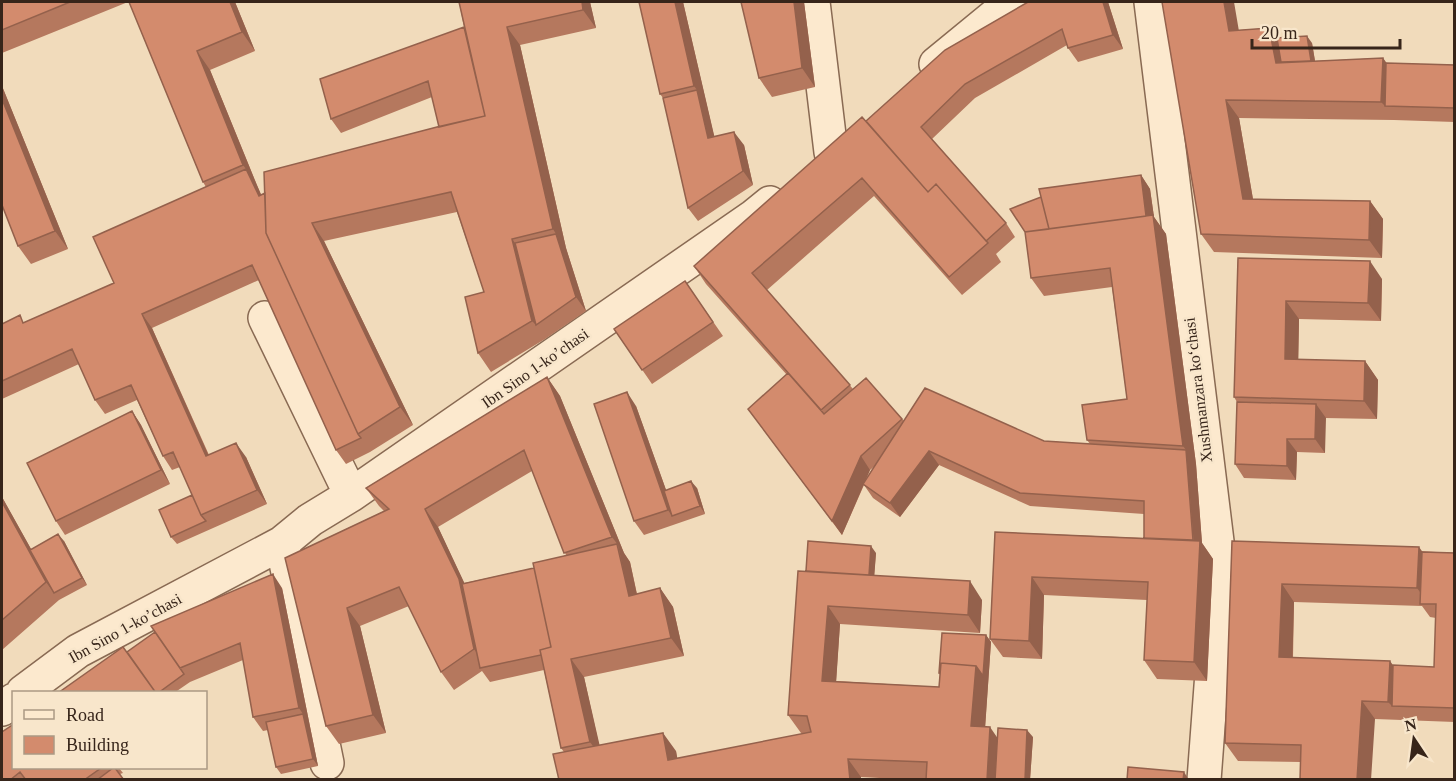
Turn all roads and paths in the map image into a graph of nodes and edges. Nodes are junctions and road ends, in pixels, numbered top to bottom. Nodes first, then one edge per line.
1 (813, 2) edge
2 (1018, 2) edge
3 (1151, 2) edge
4 (912, 84) edge
5 (858, 129) edge
6 (831, 152) junction
7 (265, 318) edge
8 (351, 495) junction
9 (282, 543) junction
10 (26, 691) edge
11 (327, 764) dead end
12 (1204, 780) edge

1 - 6 street
2 - 4 street
3 - 12 street, Xushmanzara koʻchasi
5 - 6 street, Ibn Sino 1-koʼchasi
6 - 8 street, Ibn Sino 1-koʼchasi
7 - 8 street
8 - 9 street, Ibn Sino 1-koʼchasi
9 - 10 street, Ibn Sino 1-koʼchasi
9 - 11 street

